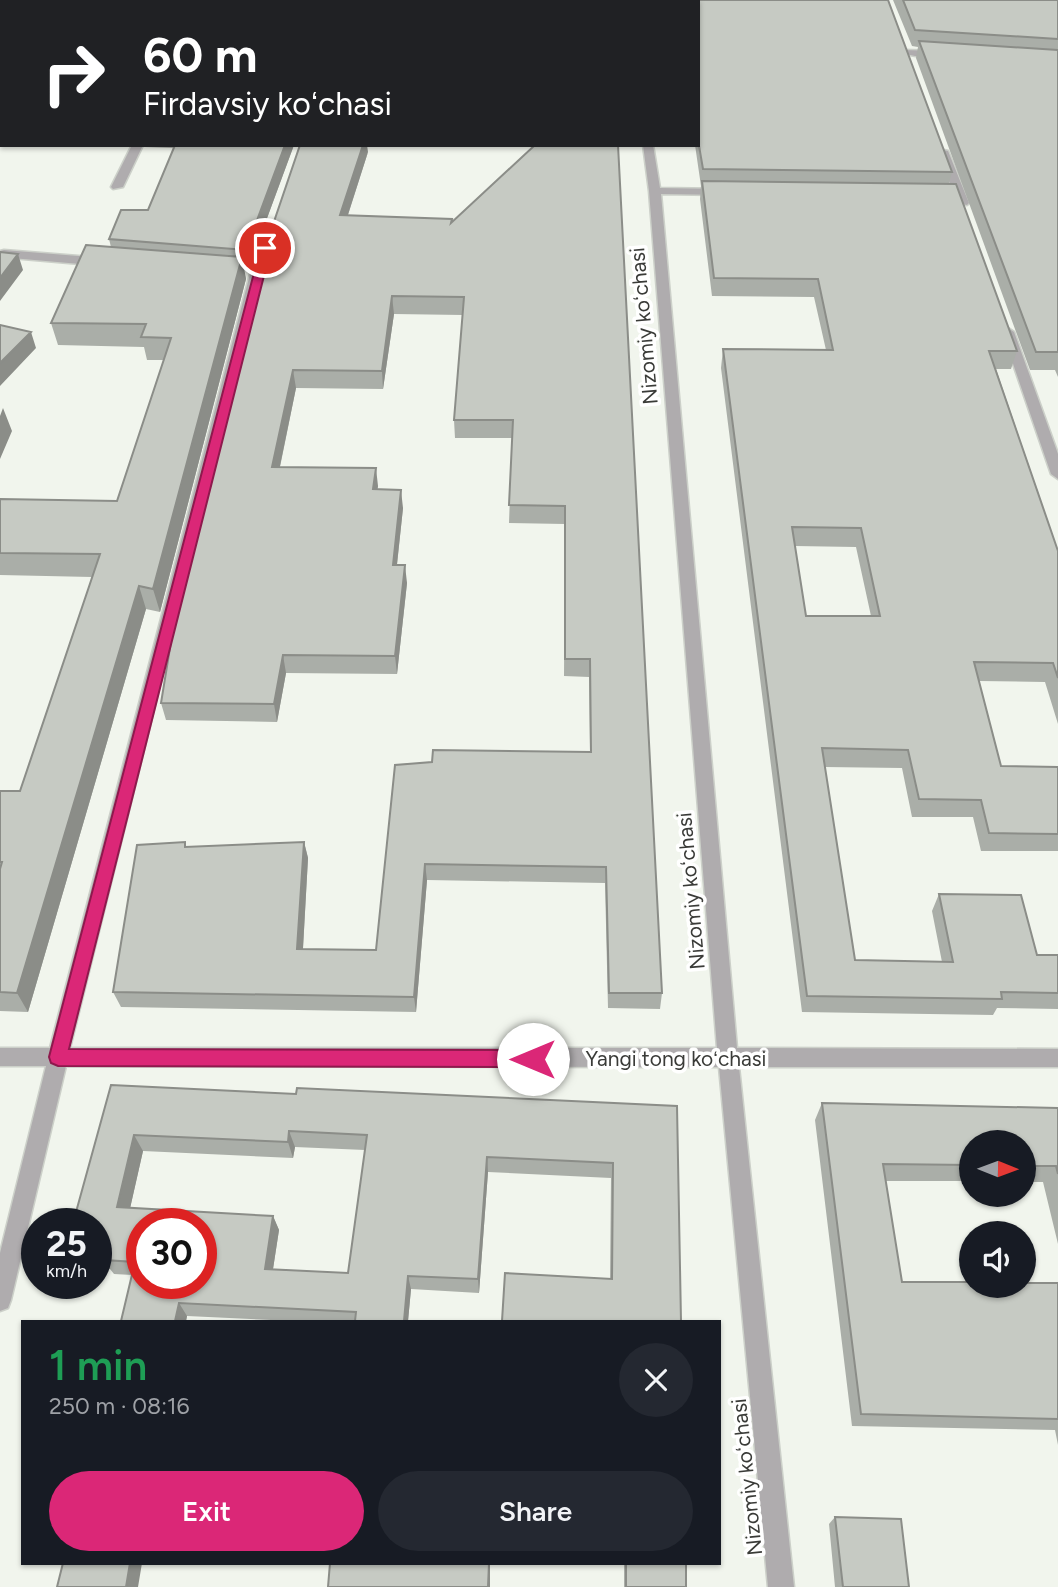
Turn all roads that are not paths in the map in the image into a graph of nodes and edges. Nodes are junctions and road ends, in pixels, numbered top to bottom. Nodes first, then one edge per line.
1 (901, 39) edge
2 (947, 54) edge
3 (937, 134) edge
4 (137, 147) edge
5 (649, 147) edge
6 (117, 187) dead end
7 (655, 191) junction
8 (738, 192) edge
9 (946, 196) edge
10 (960, 196) junction
11 (969, 222) edge
12 (270, 236) edge
13 (4, 254) edge
14 (123, 264) edge
15 (1005, 323) edge
16 (1058, 474) edge
17 (0, 1057) edge
18 (58, 1057) junction
19 (1058, 1058) edge
20 (728, 1059) junction
21 (0, 1300) edge
22 (781, 1587) edge

1 - 2 street
3 - 10 street
4 - 6 street
5 - 7 street, Nizomiy koʻchasi
7 - 8 street
7 - 20 street, Nizomiy koʻchasi
9 - 10 street
10 - 11 street
12 - 18 street
13 - 14 street
15 - 16 street
17 - 18 street, Yangi tong koʻchasi
18 - 20 street, Yangi tong koʻchasi
18 - 21 street
19 - 20 street, Yangi tong koʻchasi
20 - 22 street, Nizomiy koʻchasi

